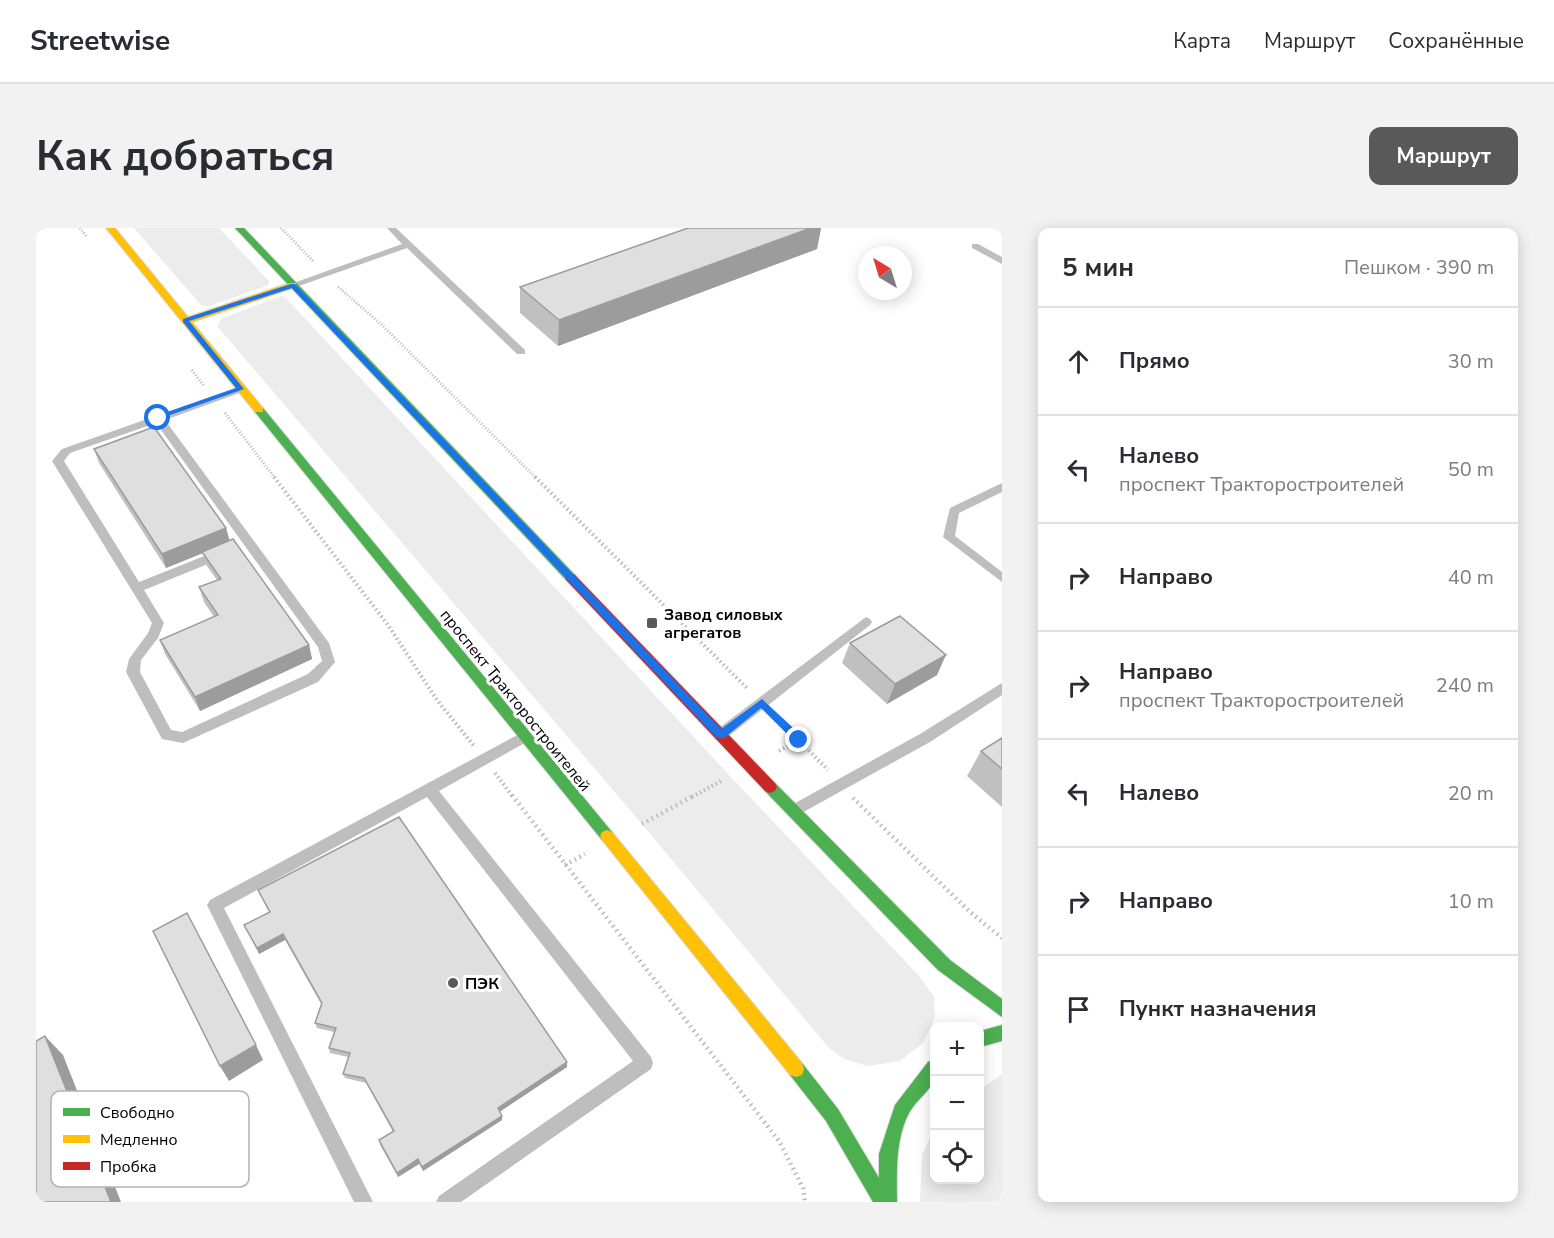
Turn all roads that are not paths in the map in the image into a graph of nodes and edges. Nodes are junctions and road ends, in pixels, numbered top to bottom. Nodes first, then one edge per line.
1 (110, 228) edge
2 (239, 228) edge
3 (391, 228) edge
4 (407, 245) junction
5 (975, 246) dead end
6 (1002, 261) edge
7 (293, 285) junction
8 (185, 321) junction
9 (522, 352) dead end
10 (241, 389) junction
11 (158, 418) junction
12 (1002, 487) edge
13 (240, 546) junction
14 (1002, 578) edge
15 (136, 588) junction
16 (866, 622) dead end
17 (1002, 688) edge
18 (720, 735) junction
19 (525, 736) junction
20 (429, 789) junction
21 (793, 811) junction
22 (1002, 1009) edge
23 (1002, 1033) edge
24 (984, 1039) edge
25 (930, 1073) edge
26 (364, 1202) edge
27 (445, 1202) edge
28 (883, 1202) edge
29 (888, 1202) edge

1 - 8 main road, проспект Тракторостроителей
2 - 7 main road
3 - 4 lane
4 - 7 lane
4 - 9 lane
5 - 6 lane
7 - 8 main road
7 - 18 main road
8 - 10 main road, проспект Тракторостроителей
10 - 11 lane
10 - 19 main road, проспект Тракторостроителей
11 - 13 lane
11 - 15 lane
12 - 14 lane
13 - 15 lane
13 - 15 lane
16 - 18 lane
17 - 21 lane
18 - 21 main road
19 - 20 lane
19 - 28 main road, проспект Тракторостроителей
20 - 26 lane
20 - 27 lane
21 - 22 main road
23 - 24 main road
25 - 29 main road

